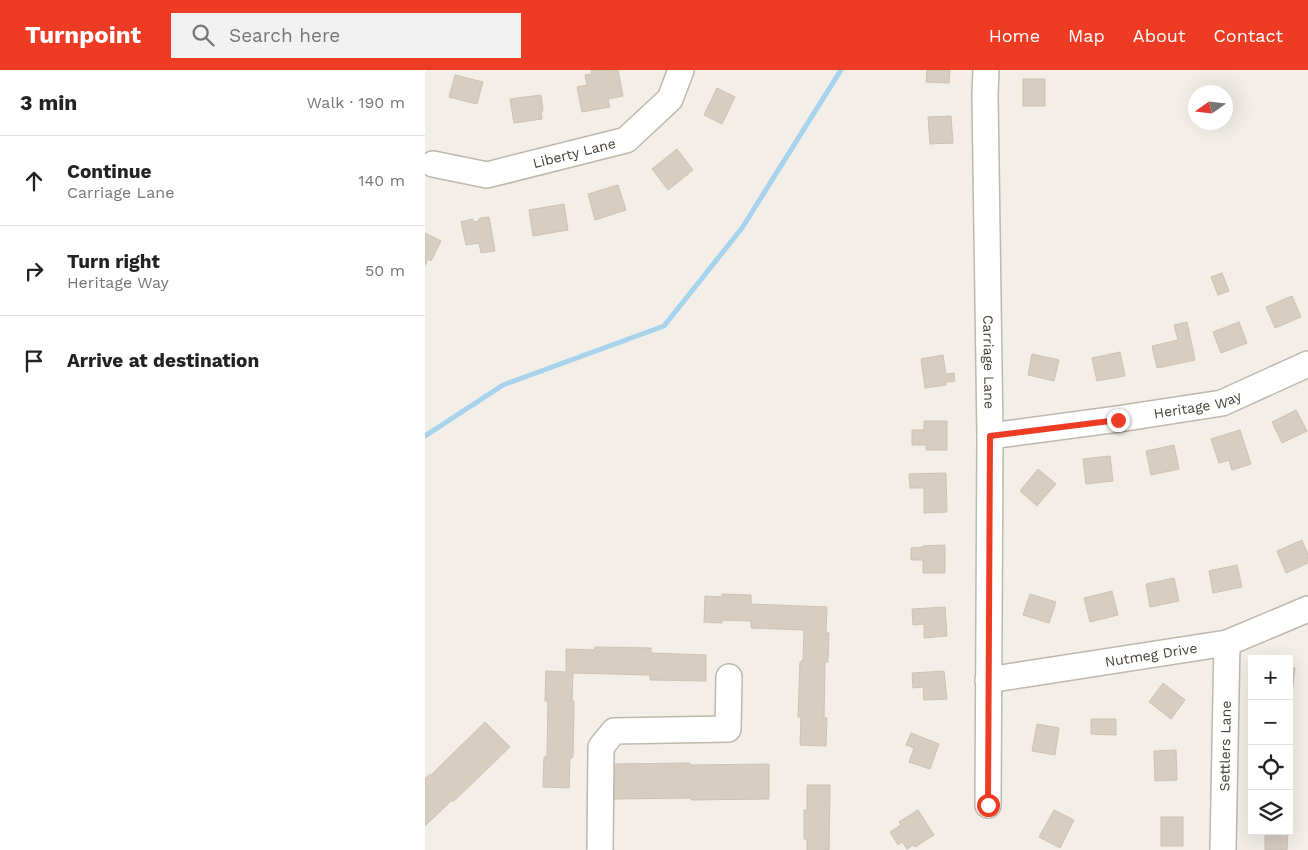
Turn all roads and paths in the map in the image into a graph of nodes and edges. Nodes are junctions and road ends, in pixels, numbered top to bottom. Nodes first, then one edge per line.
1 (681, 70) edge
2 (986, 70) edge
3 (433, 164) dead end
4 (1308, 364) edge
5 (990, 436) junction
6 (1308, 609) edge
7 (1227, 643) junction
8 (729, 677) dead end
9 (989, 680) junction
10 (988, 805) dead end
11 (600, 850) edge
12 (1223, 850) edge

1 - 3 street, Liberty Lane
2 - 5 street, Carriage Lane
4 - 5 street, Heritage Way
5 - 9 street, Carriage Lane
6 - 7 street, Nutmeg Drive
7 - 9 street, Nutmeg Drive
7 - 12 street, Settlers Lane
8 - 11 street
9 - 10 street, Carriage Lane

